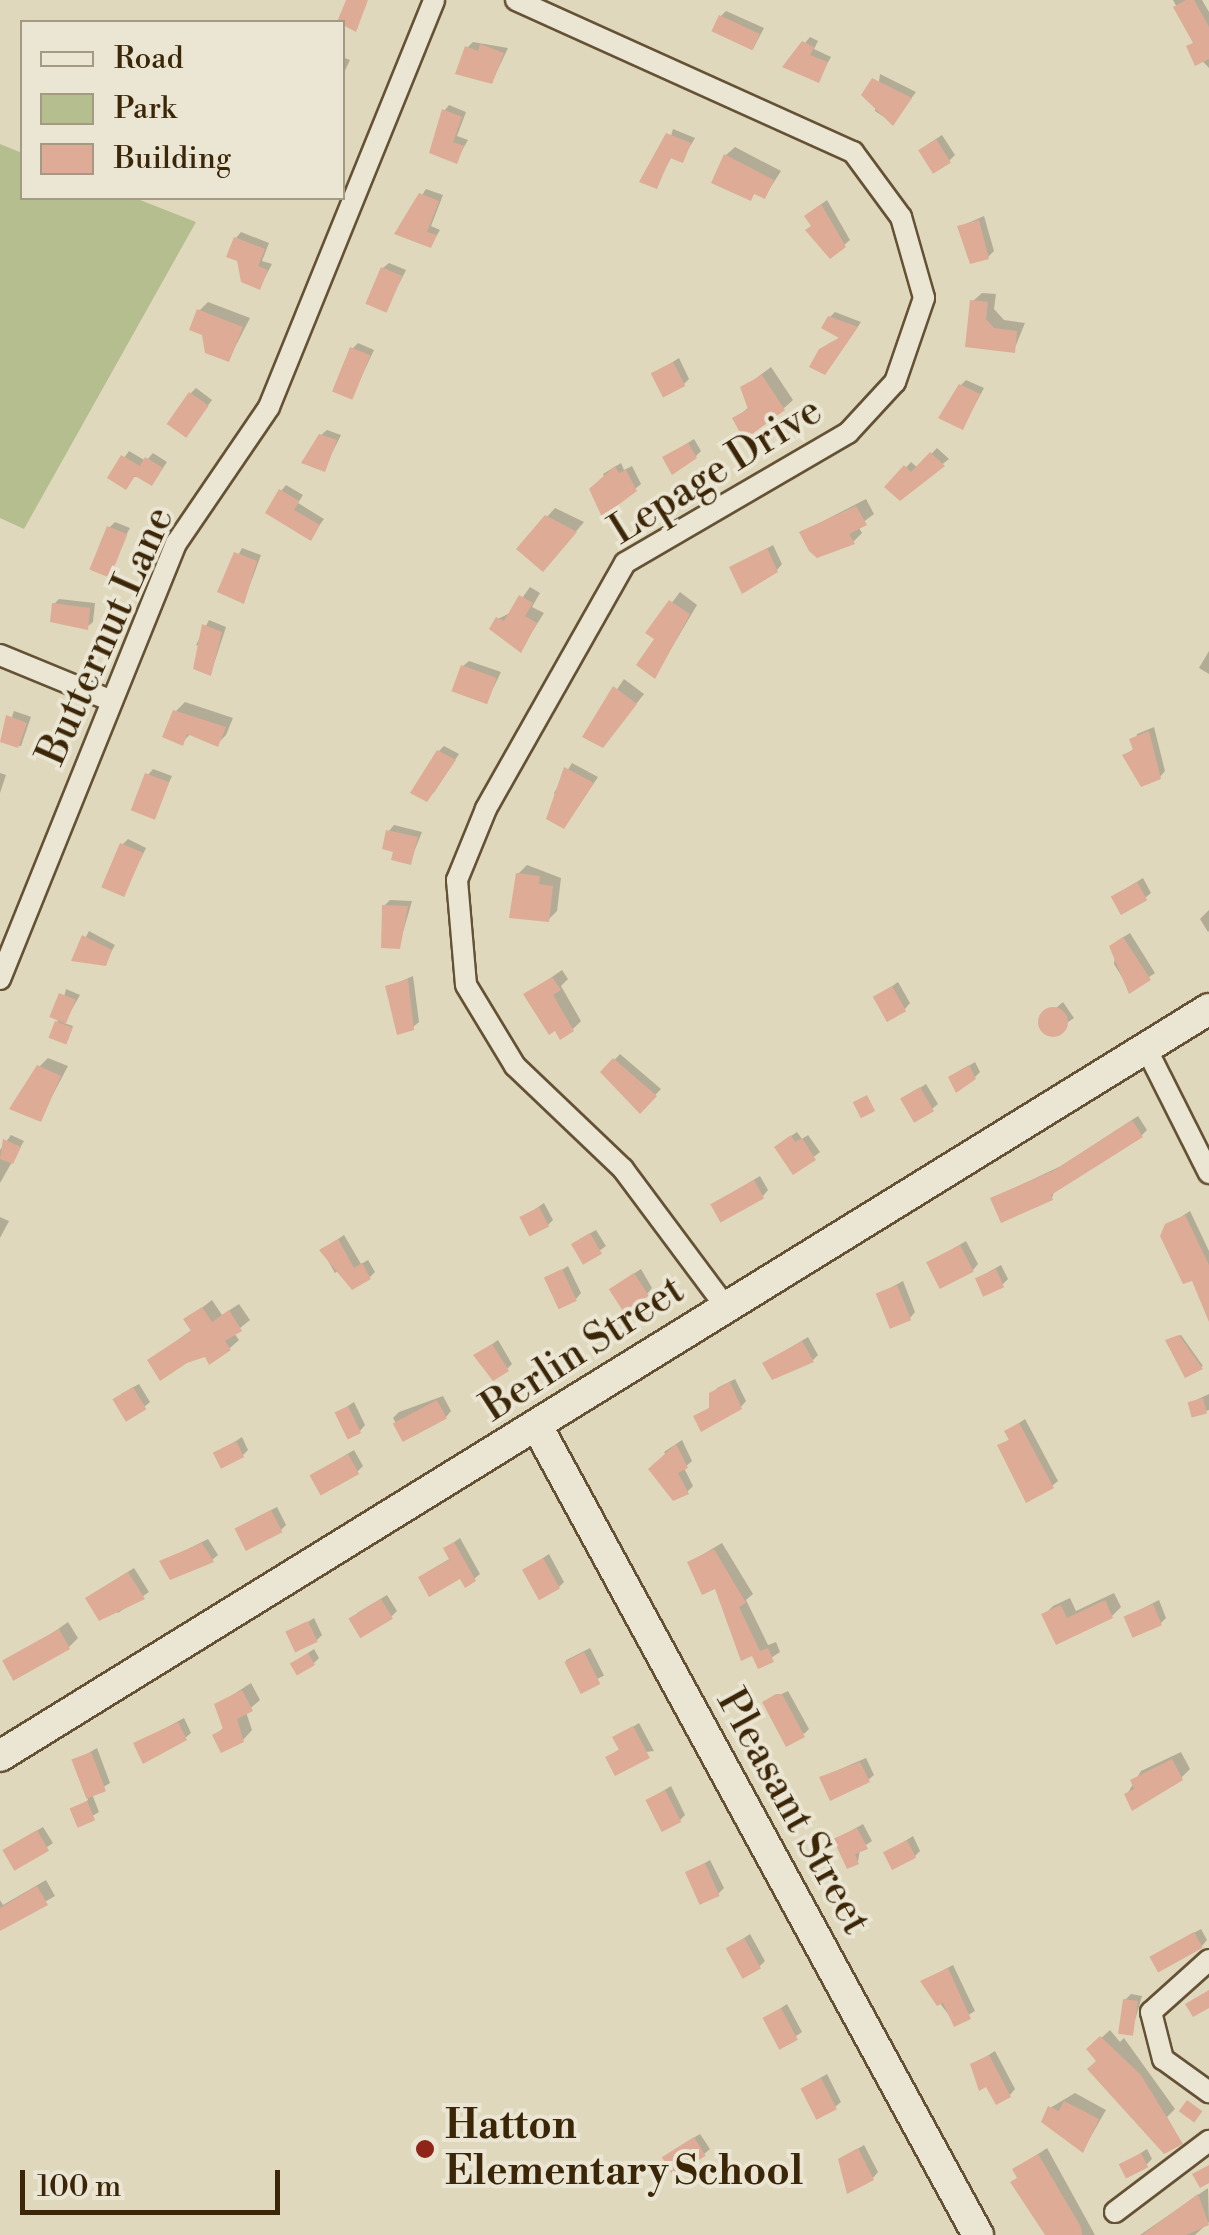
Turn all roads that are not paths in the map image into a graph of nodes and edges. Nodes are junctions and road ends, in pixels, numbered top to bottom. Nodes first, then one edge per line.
1 (434, 0) edge
2 (516, 0) edge
3 (0, 655) edge
4 (112, 701) junction
5 (0, 979) edge
6 (1209, 1009) edge
7 (1146, 1048) junction
8 (1209, 1173) edge
9 (725, 1306) junction
10 (538, 1428) junction
11 (0, 1755) edge
12 (1209, 1960) edge
13 (1209, 2092) edge
14 (1209, 2141) edge
15 (1115, 2212) dead end
16 (978, 2235) edge

1 - 4 street, Butternut Lane
2 - 9 street, Lepage Drive
3 - 4 street
4 - 5 street, Butternut Lane
6 - 7 main road, Berlin Street
7 - 8 street
7 - 9 main road, Berlin Street
9 - 10 main road, Berlin Street
10 - 11 main road, Berlin Street
10 - 16 main road, Pleasant Street
12 - 13 street
14 - 15 street

